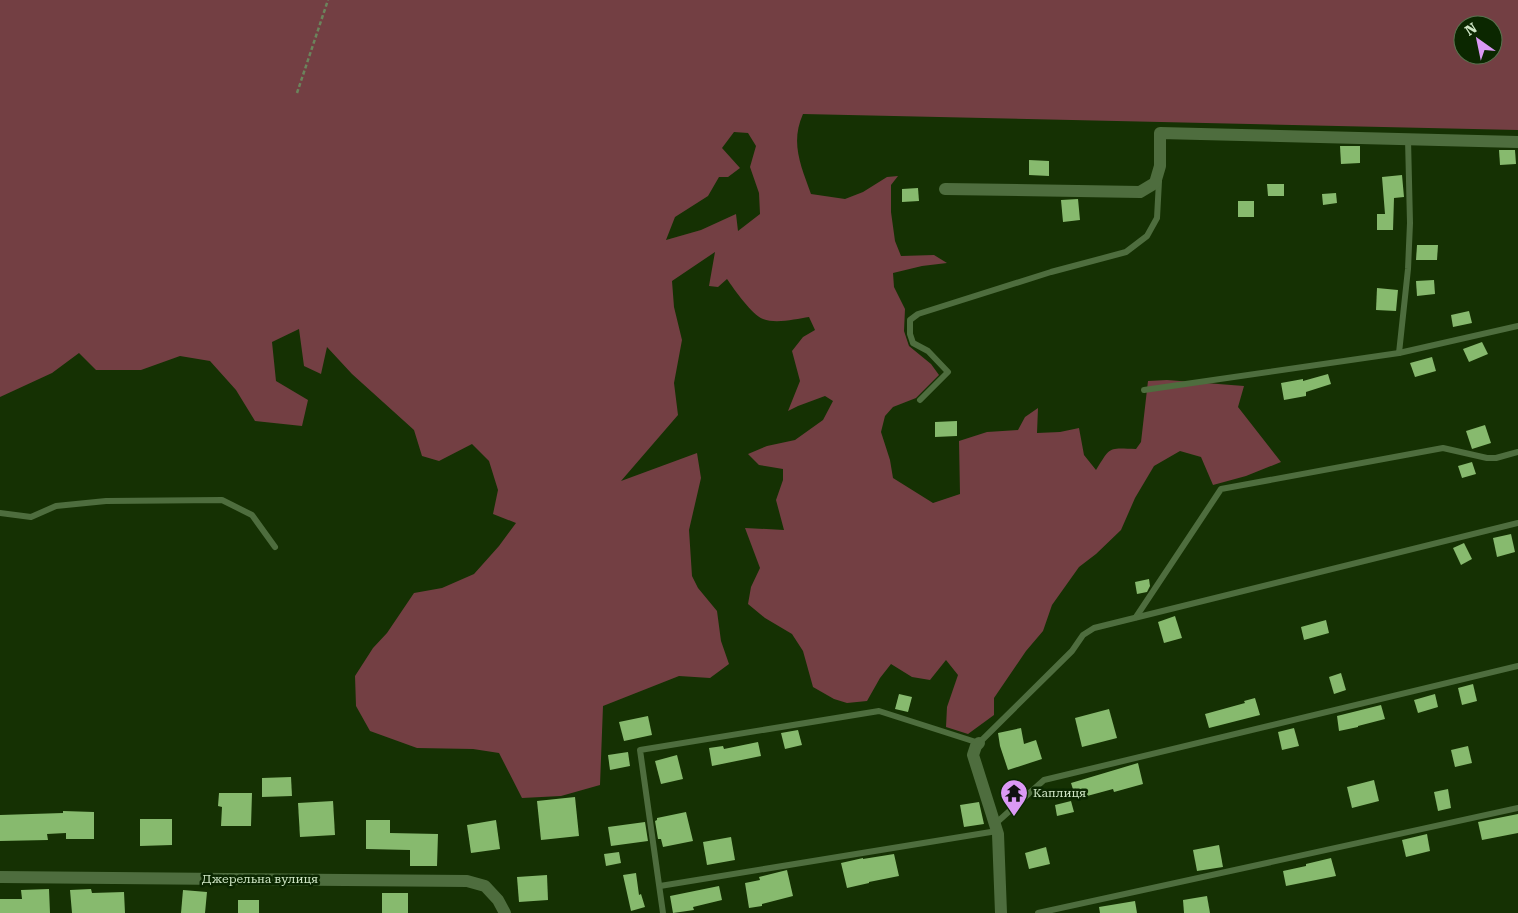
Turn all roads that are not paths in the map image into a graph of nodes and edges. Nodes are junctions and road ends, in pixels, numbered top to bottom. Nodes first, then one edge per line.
1 (1408, 139) junction
2 (1518, 142) edge
3 (1160, 166) junction
4 (945, 189) dead end
5 (1518, 326) edge
6 (1399, 353) junction
7 (1144, 390) dead end
8 (920, 400) dead end
9 (1518, 452) edge
10 (0, 513) edge
11 (1518, 523) edge
12 (275, 548) dead end
13 (1136, 617) junction
14 (1518, 666) edge
15 (979, 743) junction
16 (1518, 808) edge
17 (996, 827) junction
18 (0, 877) edge
19 (660, 886) junction
20 (505, 913) edge
21 (663, 913) edge
22 (1002, 913) edge
23 (1038, 913) edge

1 - 2 street
1 - 3 street
1 - 6 lane
3 - 4 street
3 - 8 lane
5 - 6 lane
6 - 7 lane
9 - 13 lane
10 - 12 lane
11 - 13 lane
13 - 15 lane
14 - 17 lane
15 - 17 street
15 - 19 lane
16 - 23 lane
17 - 19 lane
17 - 22 street
18 - 20 street, Джерельна вулиця
19 - 21 lane

